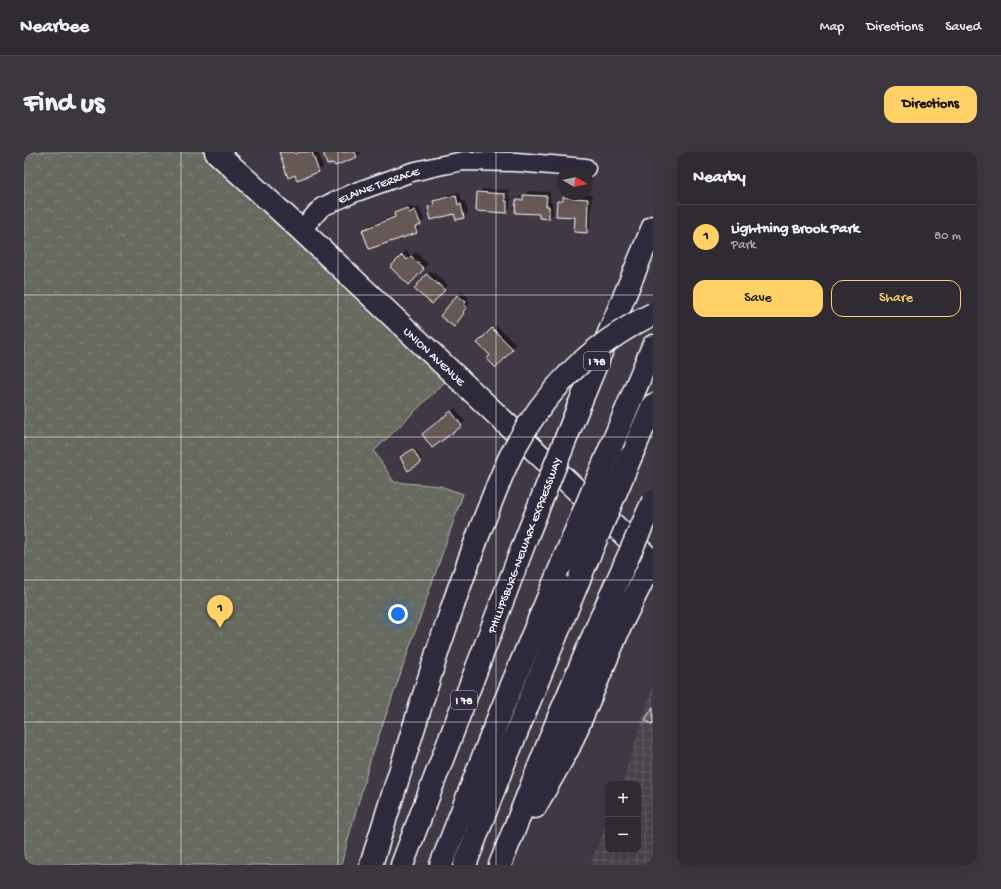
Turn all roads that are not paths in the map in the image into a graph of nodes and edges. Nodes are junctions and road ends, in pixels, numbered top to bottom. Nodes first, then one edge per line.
1 (216, 152) edge
2 (517, 157) edge
3 (561, 164) edge
4 (653, 227) edge
5 (301, 230) junction
6 (653, 251) edge
7 (653, 314) edge
8 (614, 319) junction
9 (653, 346) edge
10 (653, 405) edge
11 (653, 501) edge
12 (653, 560) edge
13 (612, 618) junction
14 (371, 865) edge
15 (402, 865) edge
16 (441, 865) edge
17 (465, 865) edge
18 (501, 865) edge

1 - 5 main road, UNION AVENUE
2 - 3 street, ELAINE TERRACE
2 - 5 street, ELAINE TERRACE
4 - 8 main road, PHILLIPSBURG-NEWARK EXPRESSWAY / I 78
5 - 12 main road, UNION AVENUE
6 - 8 main road
7 - 14 main road, bridge
8 - 15 main road, PHILLIPSBURG-NEWARK EXPRESSWAY / I 78, bridge
9 - 16 main road, bridge
10 - 17 main road, bridge
11 - 13 main road, bridge
12 - 13 main road, bridge
13 - 18 main road

